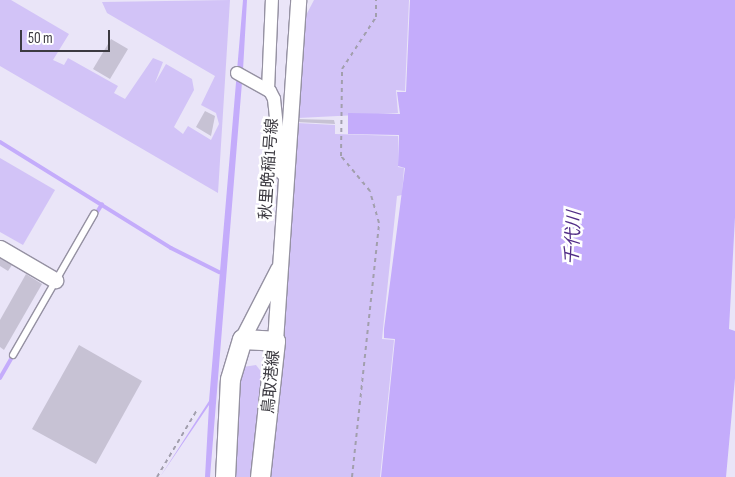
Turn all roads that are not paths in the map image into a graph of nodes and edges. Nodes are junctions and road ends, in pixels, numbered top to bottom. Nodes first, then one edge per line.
1 (272, 0) edge
2 (298, 0) edge
3 (237, 73) dead end
4 (268, 90) junction
5 (287, 191) junction
6 (94, 214) dead end
7 (0, 248) edge
8 (281, 263) junction
9 (55, 280) junction
10 (242, 338) junction
11 (275, 341) junction
12 (13, 355) dead end
13 (225, 477) edge
14 (260, 477) edge

1 - 4 street
2 - 5 street, 秋里晩稲1号線
3 - 4 street
4 - 5 street
5 - 8 street, 秋里晩稲1号線
6 - 9 lane
7 - 9 street
8 - 10 street
8 - 11 street, 秋里晩稲1号線
9 - 12 lane
10 - 11 main road, 鳥取港線
10 - 13 main road
11 - 14 main road, 鳥取港線

